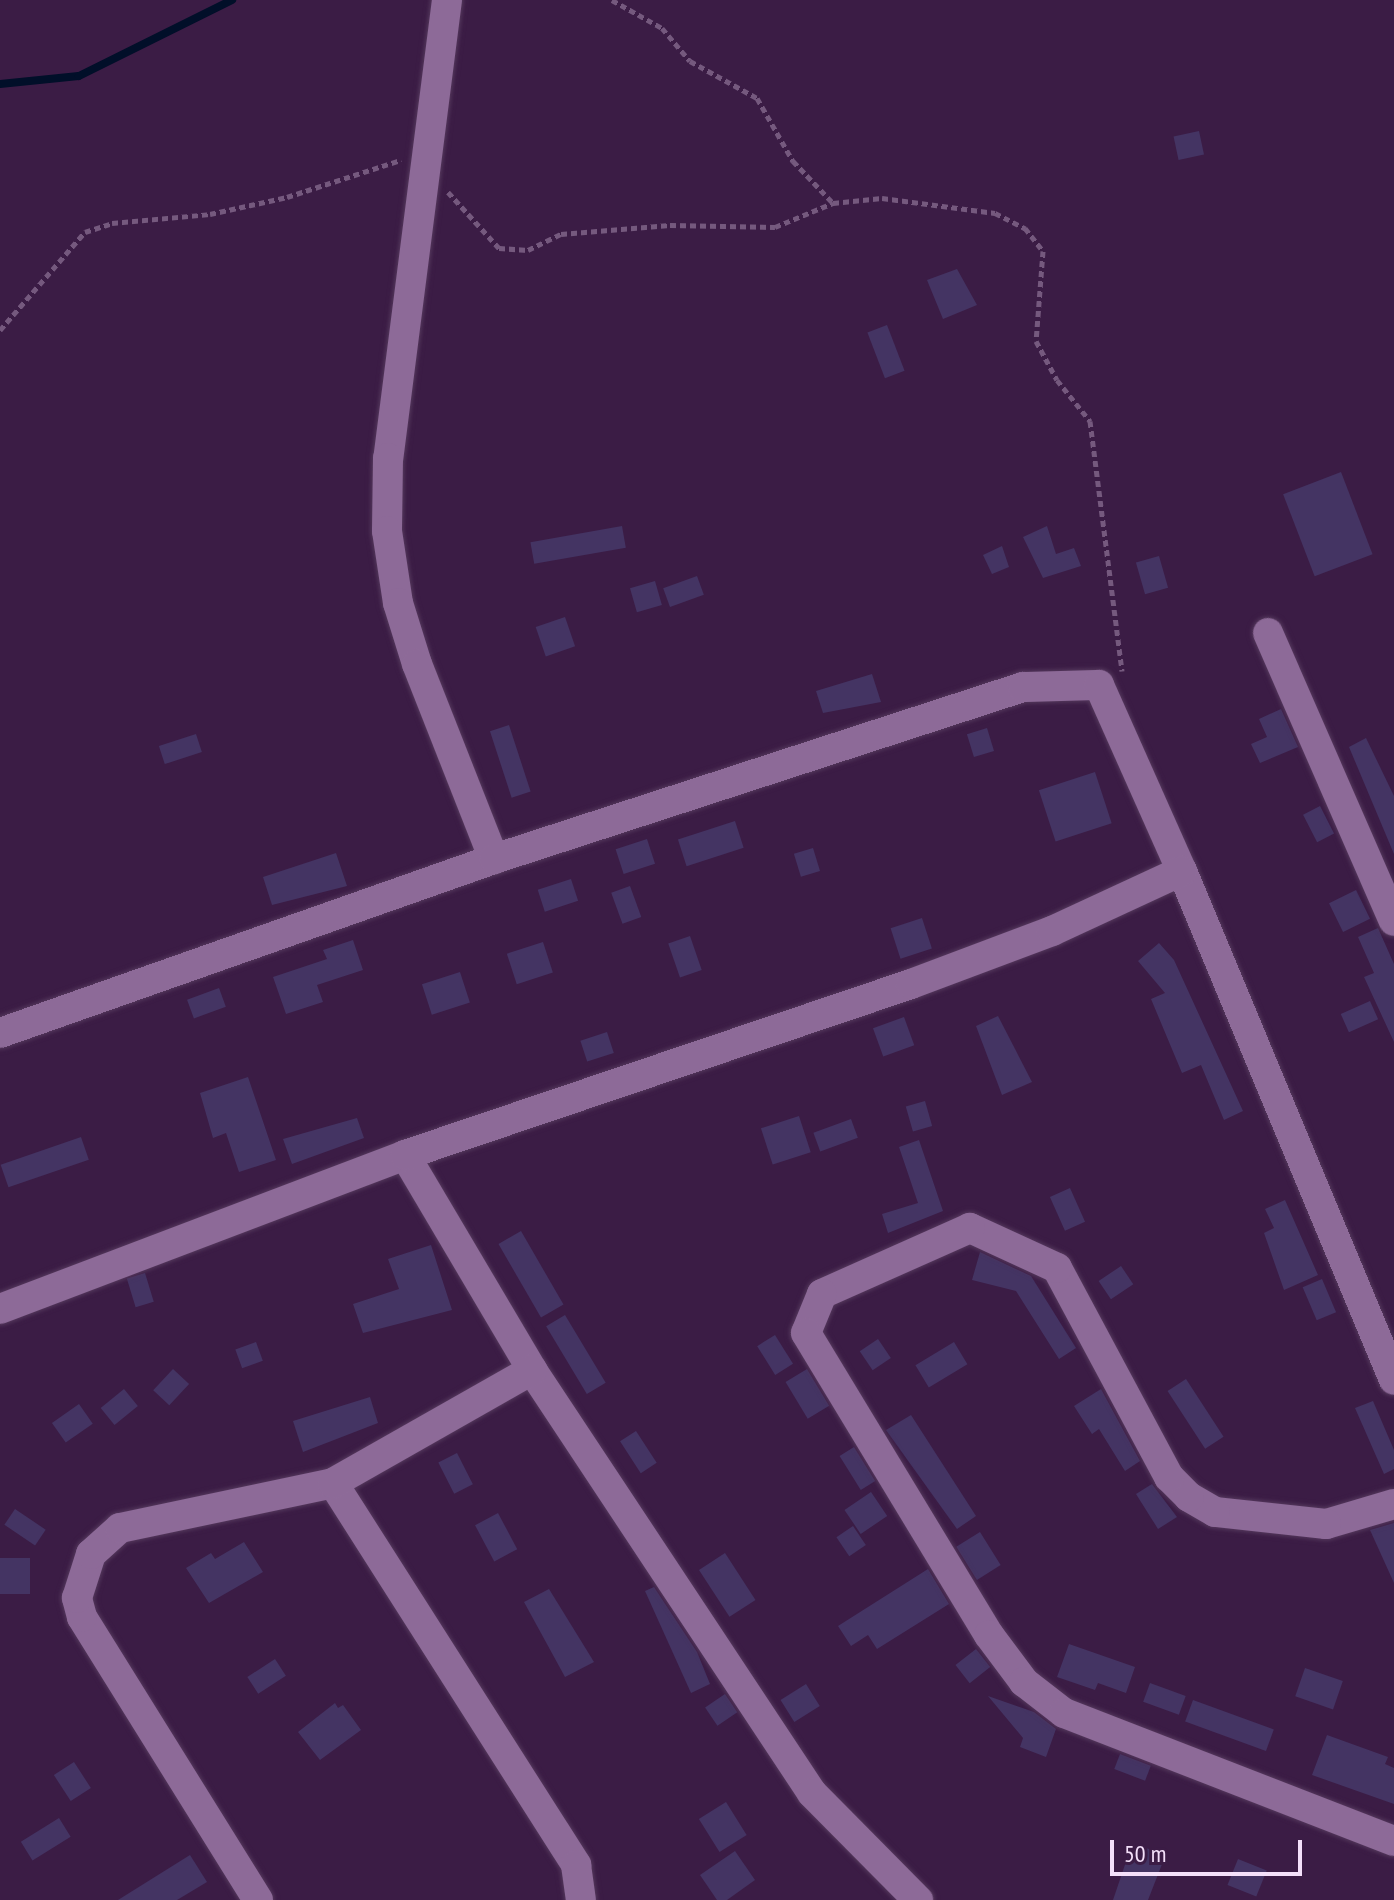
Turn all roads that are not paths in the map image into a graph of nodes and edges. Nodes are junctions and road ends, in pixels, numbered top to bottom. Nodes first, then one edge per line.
1 (447, 0) edge
2 (1268, 633) dead end
3 (494, 859) junction
4 (1182, 871) junction
5 (1394, 921) edge
6 (0, 1033) edge
7 (405, 1155) junction
8 (0, 1309) edge
9 (532, 1370) junction
10 (1394, 1380) edge
11 (333, 1483) junction
12 (1394, 1504) edge
13 (1394, 1841) edge
14 (258, 1900) edge
15 (581, 1900) edge
16 (918, 1900) edge

1 - 3 street
2 - 5 street
3 - 4 street
3 - 6 street
4 - 7 street
4 - 10 street
7 - 8 street
7 - 9 street
9 - 11 street
9 - 16 street
11 - 14 street
11 - 15 street
12 - 13 street

